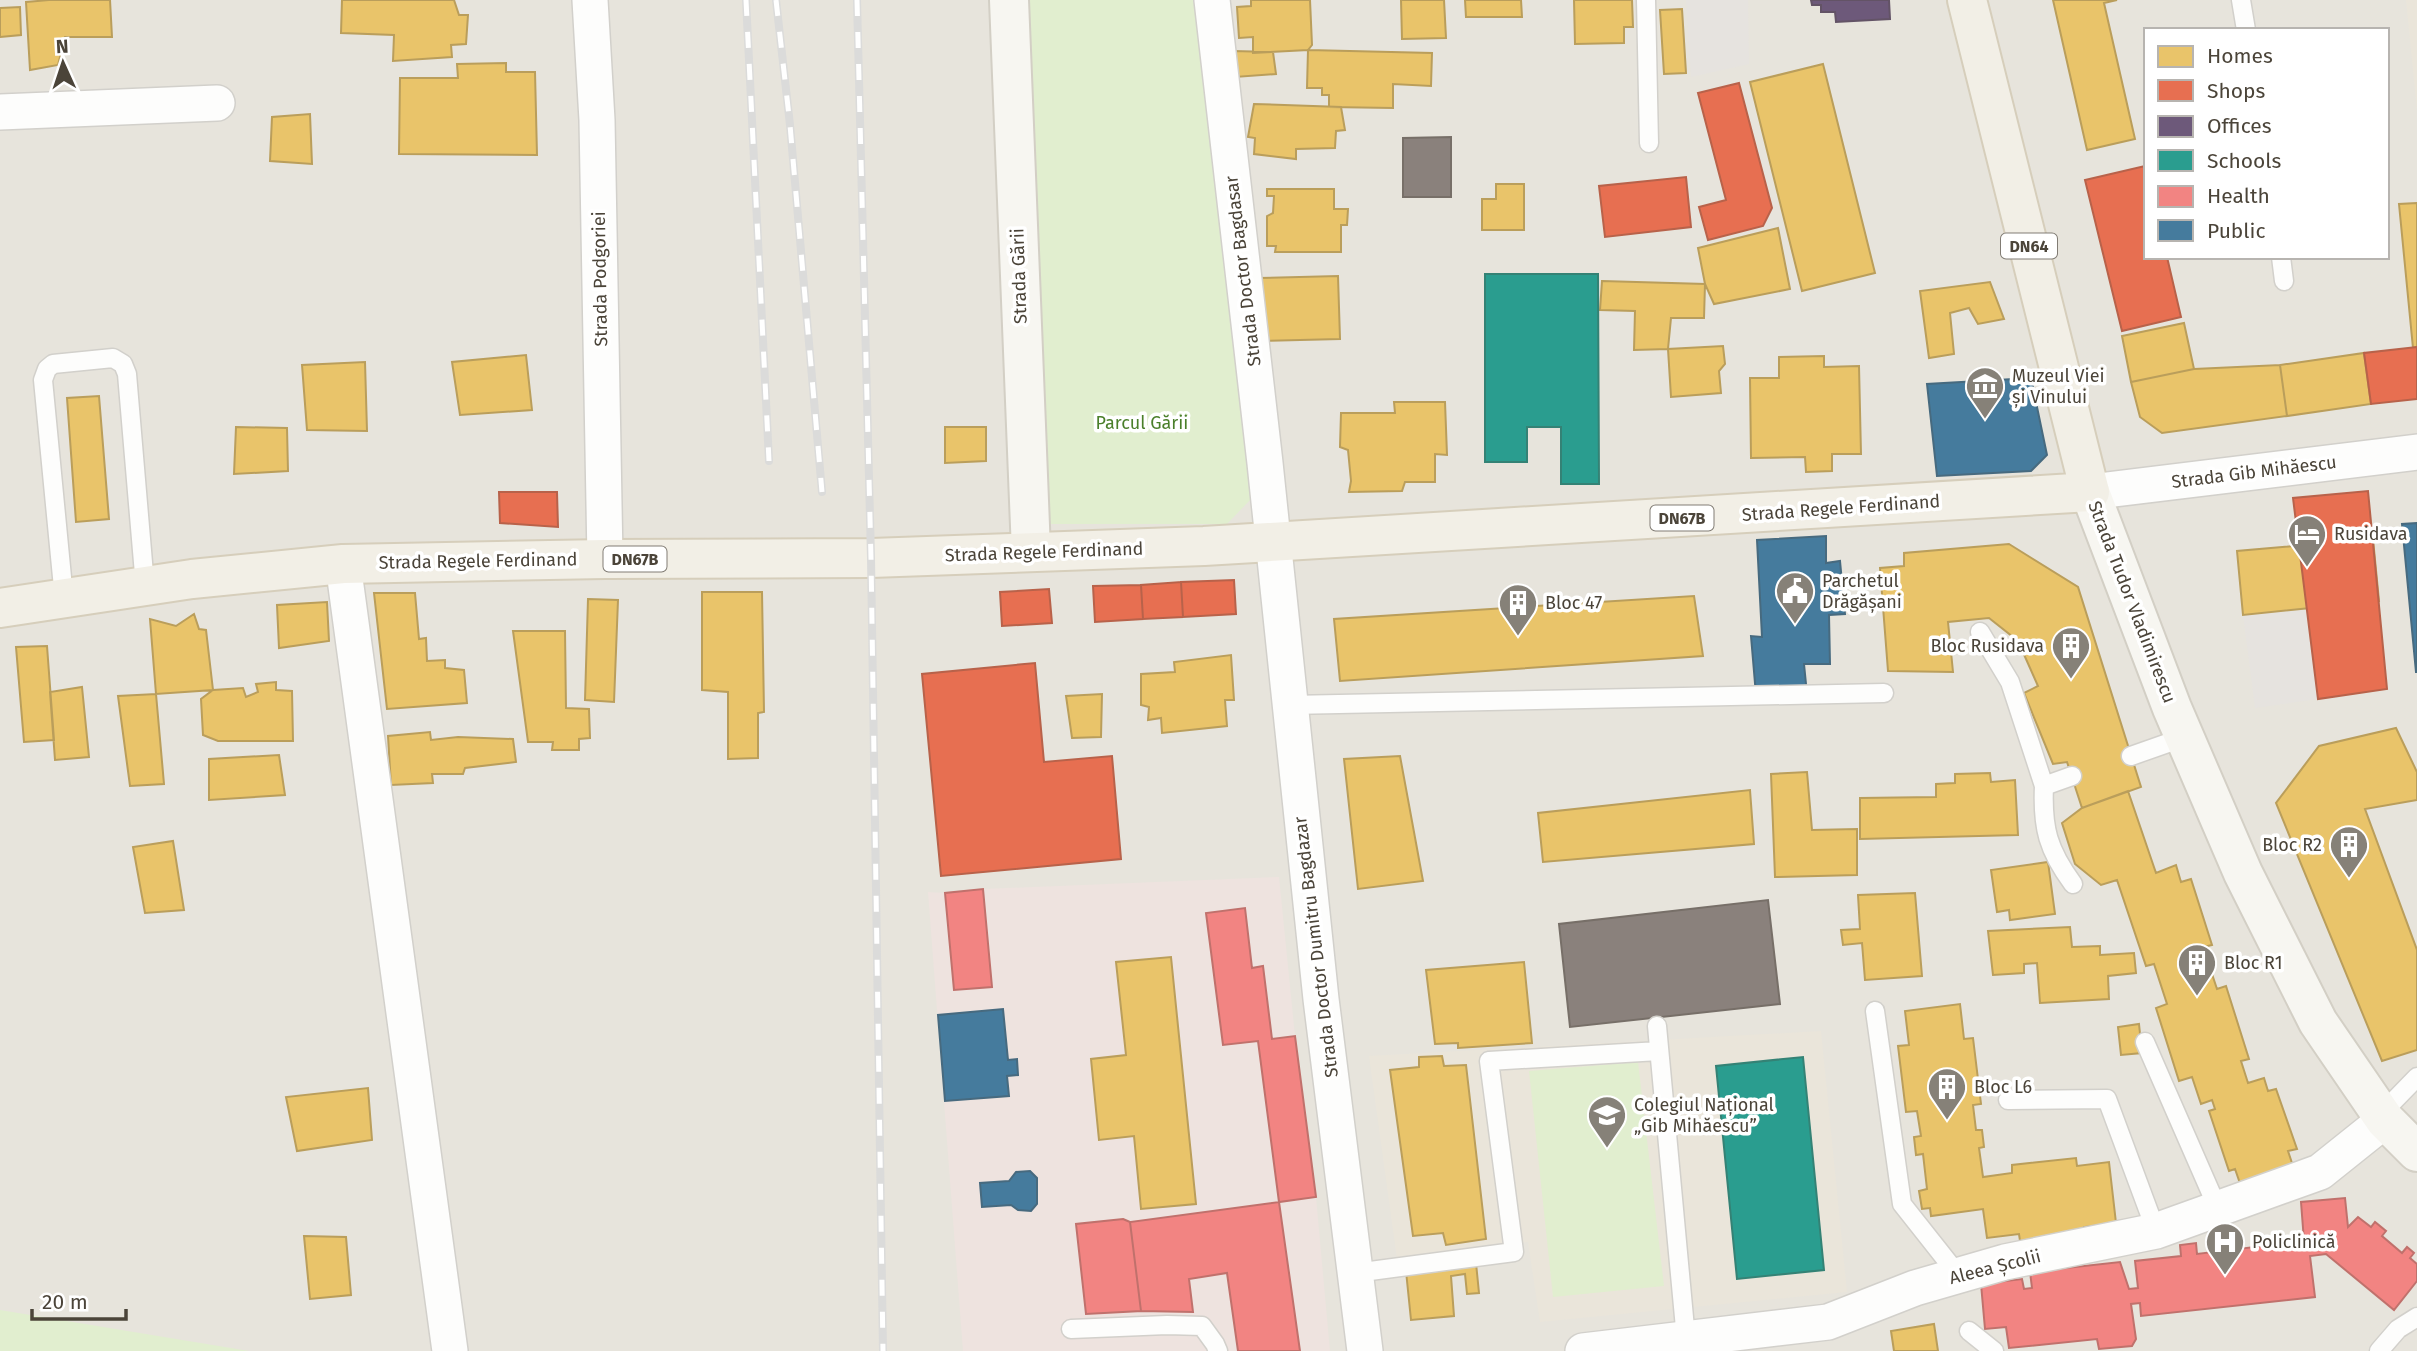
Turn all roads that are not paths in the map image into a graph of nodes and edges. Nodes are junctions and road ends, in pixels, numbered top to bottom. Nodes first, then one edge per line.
1 (590, 0) edge
2 (1009, 0) edge
3 (1212, 0) edge
4 (1646, 0) edge
5 (1967, 0) edge
6 (2241, 0) edge
7 (2246, 28) edge
8 (216, 103) dead end
9 (0, 112) edge
10 (1649, 143) dead end
11 (2281, 259) edge
12 (2284, 281) dead end
13 (2417, 452) edge
14 (2090, 492) junction
15 (1273, 543) junction
16 (1031, 551) junction
17 (605, 559) junction
18 (343, 564) junction
19 (145, 586) junction
20 (64, 598) junction
21 (0, 608) edge
22 (1980, 632) dead end
23 (1884, 693) dead end
24 (1289, 705) junction
25 (2185, 737) junction
26 (2131, 755) dead end
27 (2072, 776) dead end
28 (2044, 786) junction
29 (2073, 884) dead end
30 (1875, 1011) dead end
31 (1657, 1027) dead end
32 (2145, 1042) dead end
33 (1659, 1051) junction
34 (2417, 1077) edge
35 (2008, 1100) dead end
36 (2383, 1117) junction
37 (2417, 1152) edge
38 (2218, 1209) junction
39 (2156, 1231) junction
40 (1355, 1273) junction
41 (1959, 1276) junction
42 (2417, 1317) edge
43 (1071, 1329) dead end
44 (1969, 1331) dead end
45 (1686, 1339) junction
46 (450, 1351) edge
47 (1218, 1351) edge
48 (1365, 1351) edge
49 (1583, 1351) edge
50 (1994, 1351) edge
51 (2379, 1351) edge

1 - 17 street, Strada Podgoriei
2 - 16 main road, Strada Gării
3 - 15 street, Strada Doctor Bagdasar
4 - 10 lane
5 - 14 main road, Strada Tudor Vladimirescu / DN64
6 - 7 lane
8 - 9 street
11 - 12 lane
13 - 14 street, Strada Gib Mihăescu / DN67B
14 - 15 main road, Strada Regele Ferdinand / DN67B
14 - 25 main road, Strada Tudor Vladimirescu / DN64
15 - 16 main road, Strada Regele Ferdinand / DN67B
15 - 24 street, Strada Doctor Dumitru Bagdazar
16 - 17 main road, Strada Regele Ferdinand / DN67B
17 - 18 main road, Strada Regele Ferdinand / DN67B
18 - 19 main road, Strada Regele Ferdinand / DN67B
18 - 46 street
19 - 20 main road, Strada Regele Ferdinand / DN67B
19 - 20 lane
20 - 21 main road, Strada Regele Ferdinand / DN67B
22 - 28 lane
23 - 24 lane
24 - 40 street, Strada Doctor Dumitru Bagdazar
25 - 26 lane
25 - 36 main road, Strada Tudor Vladimirescu / DN64
27 - 28 lane
28 - 29 lane
30 - 41 lane
31 - 33 lane
32 - 38 lane
33 - 40 lane
33 - 45 lane
34 - 36 lane
35 - 39 lane
36 - 37 main road, Strada Tudor Vladimirescu / DN64
36 - 38 street, Aleea Școlii
38 - 39 street, Aleea Școlii
39 - 41 street, Aleea Școlii
40 - 48 street, Strada Doctor Dumitru Bagdazar
41 - 45 street, Aleea Școlii
42 - 51 lane
43 - 47 lane
44 - 50 lane
45 - 49 street, Aleea Școlii

